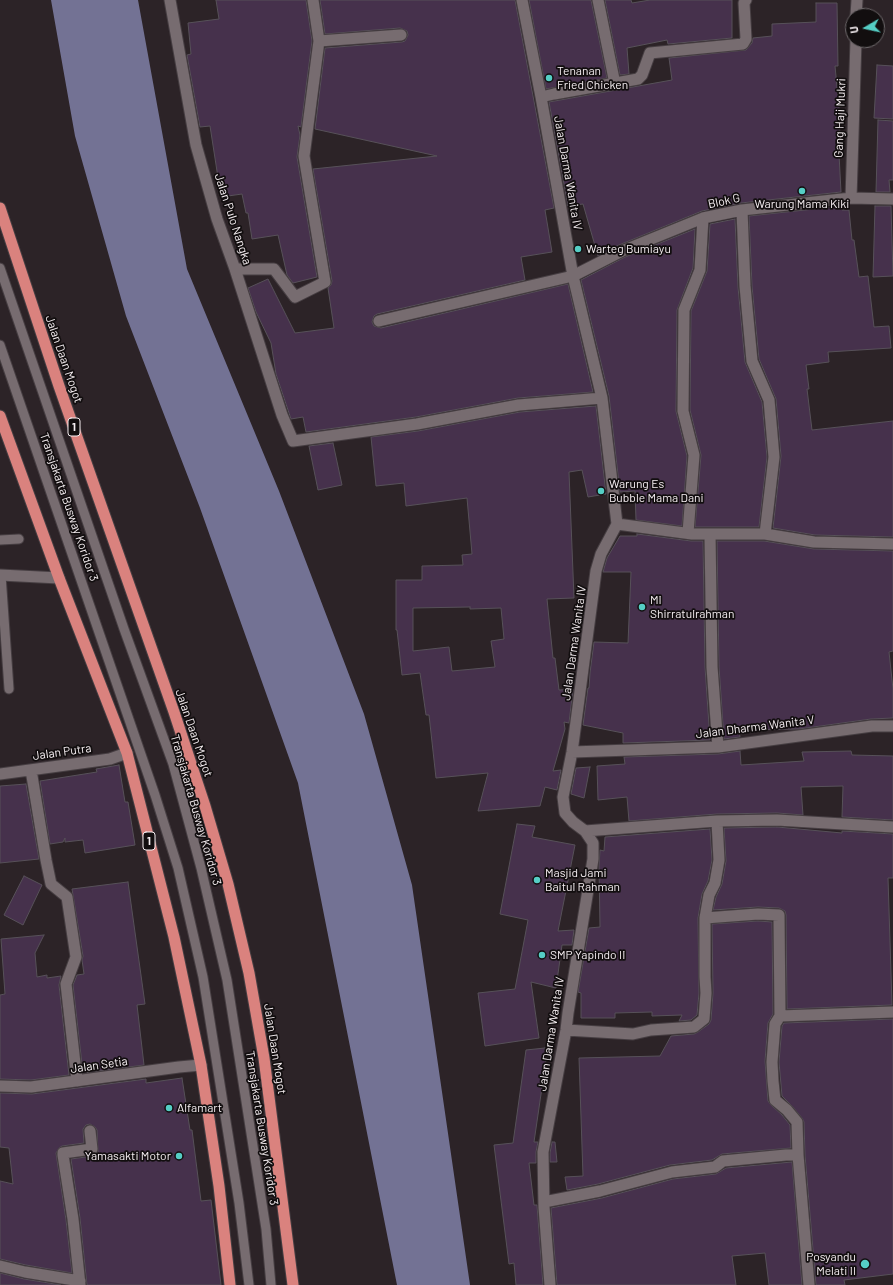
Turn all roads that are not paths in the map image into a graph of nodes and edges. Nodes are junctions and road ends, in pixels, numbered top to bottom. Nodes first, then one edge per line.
1 (170, 0) edge
2 (313, 0) edge
3 (522, 0) edge
4 (598, 0) edge
5 (746, 0) edge
6 (401, 35) dead end
7 (319, 41) junction
8 (856, 48) edge
9 (615, 84) junction
10 (541, 98) junction
11 (851, 198) junction
12 (893, 199) edge
13 (0, 208) edge
14 (742, 210) junction
15 (703, 218) junction
16 (0, 268) edge
17 (235, 269) junction
18 (573, 276) junction
19 (379, 321) dead end
20 (0, 345) edge
21 (602, 398) junction
22 (0, 416) edge
23 (617, 524) junction
24 (688, 533) junction
25 (710, 534) junction
26 (765, 534) junction
27 (19, 539) dead end
28 (0, 540) edge
29 (893, 544) edge
30 (1, 575) edge
31 (59, 578) junction
32 (9, 690) dead end
33 (893, 726) edge
34 (718, 747) junction
35 (572, 752) junction
36 (127, 753) junction
37 (31, 770) junction
38 (0, 774) edge
39 (717, 821) junction
40 (893, 827) edge
41 (585, 831) junction
42 (705, 918) junction
43 (893, 1012) edge
44 (780, 1016) junction
45 (566, 1030) junction
46 (201, 1065) junction
47 (77, 1081) junction
48 (0, 1086) edge
49 (90, 1131) dead end
50 (798, 1155) junction
51 (544, 1202) junction
52 (0, 1266) edge
53 (80, 1283) edge
54 (230, 1285) edge
55 (248, 1285) edge
56 (272, 1285) edge
57 (293, 1285) edge
58 (550, 1285) edge
59 (809, 1285) edge

1 - 17 street, Jalan Pulo Nangka
2 - 7 street
3 - 10 street, Jalan Darma Wanita IV
4 - 9 street
5 - 9 street
6 - 7 street
7 - 17 street
8 - 11 street, Gang Haji Mukri
9 - 10 street
10 - 18 street, Jalan Darma Wanita IV
11 - 12 street, Blok G
11 - 14 street, Blok G
13 - 57 highway, Jalan Daan Mogot / 1
14 - 15 street, Blok G
14 - 26 street
15 - 18 street, Blok G
15 - 24 street
16 - 56 lane, Transjakarta Busway Koridor 3
17 - 21 street, Jalan Pulo Nangka
18 - 19 street, Blok G
18 - 21 street, Jalan Darma Wanita IV
20 - 55 lane, Transjakarta Busway Koridor 3
21 - 23 street, Jalan Darma Wanita IV
22 - 31 highway, 1
23 - 24 street
23 - 35 street, Jalan Darma Wanita IV
24 - 25 street
25 - 26 street
25 - 34 street
26 - 29 street
27 - 28 lane
30 - 31 street
30 - 32 lane
31 - 36 highway, 1
33 - 34 street, Jalan Dharma Wanita V
34 - 35 street, Jalan Dharma Wanita V
35 - 41 street, Jalan Darma Wanita IV
36 - 37 street, Jalan Putra
36 - 46 highway, 1
37 - 38 street, Jalan Putra
37 - 47 street
39 - 40 street
39 - 41 street
39 - 42 street
41 - 45 street, Jalan Darma Wanita IV
42 - 44 street
42 - 45 street
43 - 44 street
44 - 50 street
45 - 51 street, Jalan Darma Wanita IV
46 - 47 street, Jalan Setia
46 - 54 highway, 1
47 - 48 street, Jalan Setia
49 - 53 street
50 - 51 street
50 - 59 street
51 - 58 street, Jalan Darma Wanita IV
52 - 53 street

